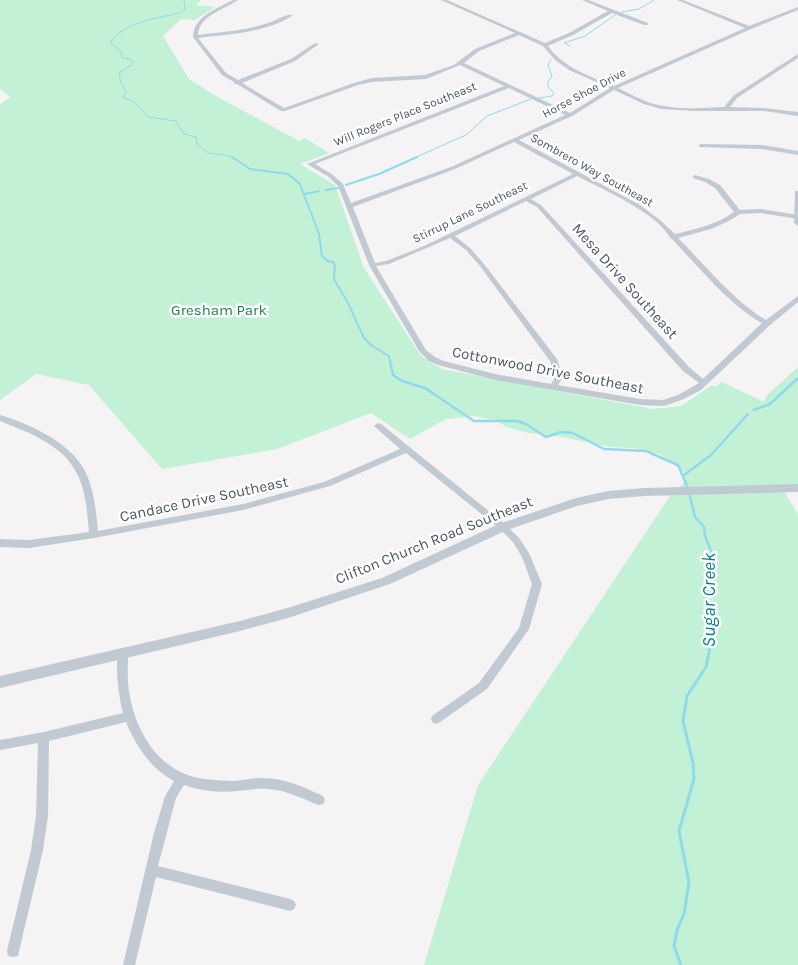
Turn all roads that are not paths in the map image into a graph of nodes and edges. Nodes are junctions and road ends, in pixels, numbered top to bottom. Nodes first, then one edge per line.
1 (236, 0) edge
2 (443, 0) edge
3 (584, 0) edge
4 (678, 0) edge
5 (798, 8) edge
6 (612, 11) junction
7 (291, 15) dead end
8 (646, 24) dead end
9 (749, 28) junction
10 (520, 33) junction
11 (194, 37) junction
12 (317, 44) dead end
13 (545, 45) junction
14 (798, 56) edge
15 (460, 63) junction
16 (236, 83) junction
17 (509, 86) junction
18 (614, 88) junction
19 (724, 110) junction
20 (798, 114) edge
21 (570, 115) junction
22 (514, 140) junction
23 (701, 146) dead end
24 (798, 153) edge
25 (310, 164) joint
26 (577, 174) junction
27 (695, 177) dead end
28 (798, 193) edge
29 (526, 198) junction
30 (350, 206) junction
31 (738, 212) junction
32 (798, 217) edge
33 (798, 223) edge
34 (450, 235) junction
35 (672, 237) junction
36 (372, 265) junction
37 (798, 298) edge
38 (767, 323) junction
39 (704, 383) junction
40 (553, 388) junction
41 (0, 418) edge
42 (378, 426) dead end
43 (407, 449) junction
44 (798, 488) edge
45 (503, 527) junction
46 (94, 535) junction
47 (0, 544) edge
48 (122, 653) junction
49 (0, 682) edge
50 (129, 716) junction
51 (436, 719) dead end
52 (44, 737) junction
53 (0, 745) edge
54 (181, 779) junction
55 (319, 800) dead end
56 (151, 870) junction
57 (290, 905) dead end
58 (13, 951) dead end
59 (129, 965) edge

1 - 11 street
2 - 10 street
3 - 6 street
4 - 9 street
5 - 9 street, Horse Shoe Drive
6 - 8 street
6 - 13 street
7 - 11 street
9 - 18 street, Horse Shoe Drive
10 - 13 street
10 - 15 street
11 - 16 street
12 - 16 street
13 - 18 street
14 - 19 street
15 - 16 street
15 - 17 street
17 - 21 street
17 - 25 street, Will Rogers Place Southeast
18 - 19 street
18 - 21 street, Horse Shoe Drive
19 - 20 street
21 - 22 street, Horse Shoe Drive
22 - 26 street, Sombrero Way Southeast
22 - 30 street, Horse Shoe Drive
23 - 24 street
25 - 30 street, Cottonwood Drive Southeast
26 - 29 street, Stirrup Lane Southeast
26 - 35 street, Sombrero Way Southeast
27 - 31 street
28 - 32 street
29 - 34 street, Stirrup Lane Southeast
29 - 39 street, Mesa Drive Southeast
30 - 36 street, Cottonwood Drive Southeast
31 - 32 street
31 - 35 street
32 - 33 street
34 - 36 street, Stirrup Lane Southeast
34 - 40 street
35 - 38 street, Sombrero Way Southeast
36 - 40 street, Cottonwood Drive Southeast
37 - 38 street, Cottonwood Drive Southeast
38 - 39 street, Cottonwood Drive Southeast
39 - 40 street, Cottonwood Drive Southeast
41 - 46 street
42 - 43 street
43 - 45 street
43 - 46 street, Candace Drive Southeast
44 - 45 street, Clifton Church Road Southeast
45 - 48 street, Clifton Church Road Southeast
45 - 51 street
46 - 47 street, Candace Drive Southeast
48 - 49 street, Clifton Church Road Southeast
48 - 50 street
50 - 52 street
50 - 54 street
52 - 53 street
52 - 58 street
54 - 55 street
54 - 56 street
56 - 57 street
56 - 59 street

